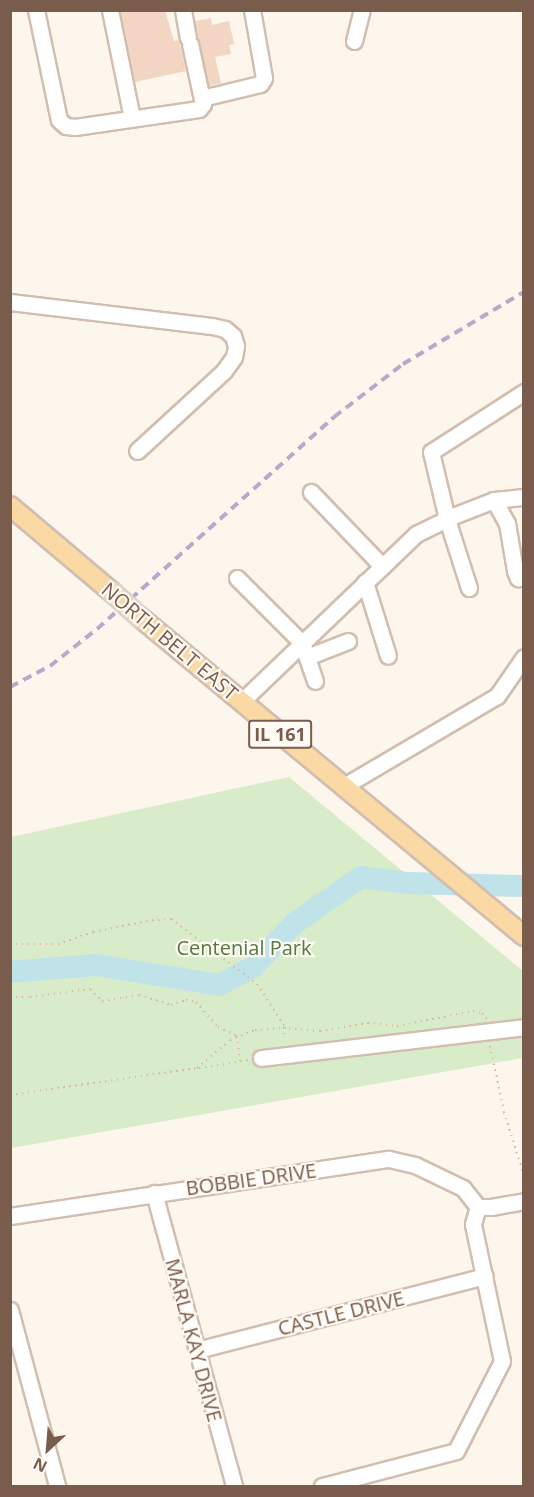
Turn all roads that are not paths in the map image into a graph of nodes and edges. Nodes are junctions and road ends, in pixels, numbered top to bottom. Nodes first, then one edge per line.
1 (36, 10) edge
2 (110, 10) edge
3 (183, 10) edge
4 (252, 10) edge
5 (362, 10) edge
6 (354, 41) dead end
7 (202, 98) junction
8 (132, 118) junction
9 (10, 302) edge
10 (524, 392) edge
11 (137, 451) dead end
12 (311, 492) dead end
13 (524, 497) edge
14 (494, 500) junction
15 (10, 506) edge
16 (447, 519) junction
17 (382, 566) junction
18 (524, 577) edge
19 (237, 578) dead end
20 (364, 582) junction
21 (470, 588) dead end
22 (348, 641) dead end
23 (304, 650) junction
24 (388, 656) dead end
25 (524, 657) edge
26 (315, 681) dead end
27 (242, 702) junction
28 (344, 786) junction
29 (524, 936) edge
30 (524, 1027) edge
31 (261, 1058) road end
32 (154, 1193) junction
33 (524, 1201) edge
34 (478, 1207) junction
35 (10, 1216) edge
36 (485, 1276) junction
37 (10, 1310) edge
38 (197, 1350) junction
39 (57, 1486) edge
40 (234, 1486) edge
41 (322, 1486) edge

1 - 8 street
2 - 8 street
3 - 7 street
4 - 7 street
5 - 6 street
7 - 8 street
9 - 11 street
10 - 16 street
12 - 17 street
13 - 14 street
14 - 16 street
14 - 18 street
15 - 27 main road, NORTH BELT EAST / IL 161, bridge
16 - 17 street
16 - 21 street
17 - 20 street
19 - 23 street
20 - 23 street
20 - 24 street
22 - 23 street
23 - 26 street
23 - 27 street
25 - 28 street
27 - 28 main road, NORTH BELT EAST / IL 161
28 - 29 main road, NORTH BELT EAST / IL 161
30 - 31 street
32 - 34 street, BOBBIE DRIVE
32 - 35 street, BOBBIE DRIVE
32 - 38 street, MARLA KAY DRIVE
33 - 34 street
34 - 36 street
36 - 38 street, CASTLE DRIVE
36 - 41 street
37 - 39 street
38 - 40 street, MARLA KAY DRIVE

